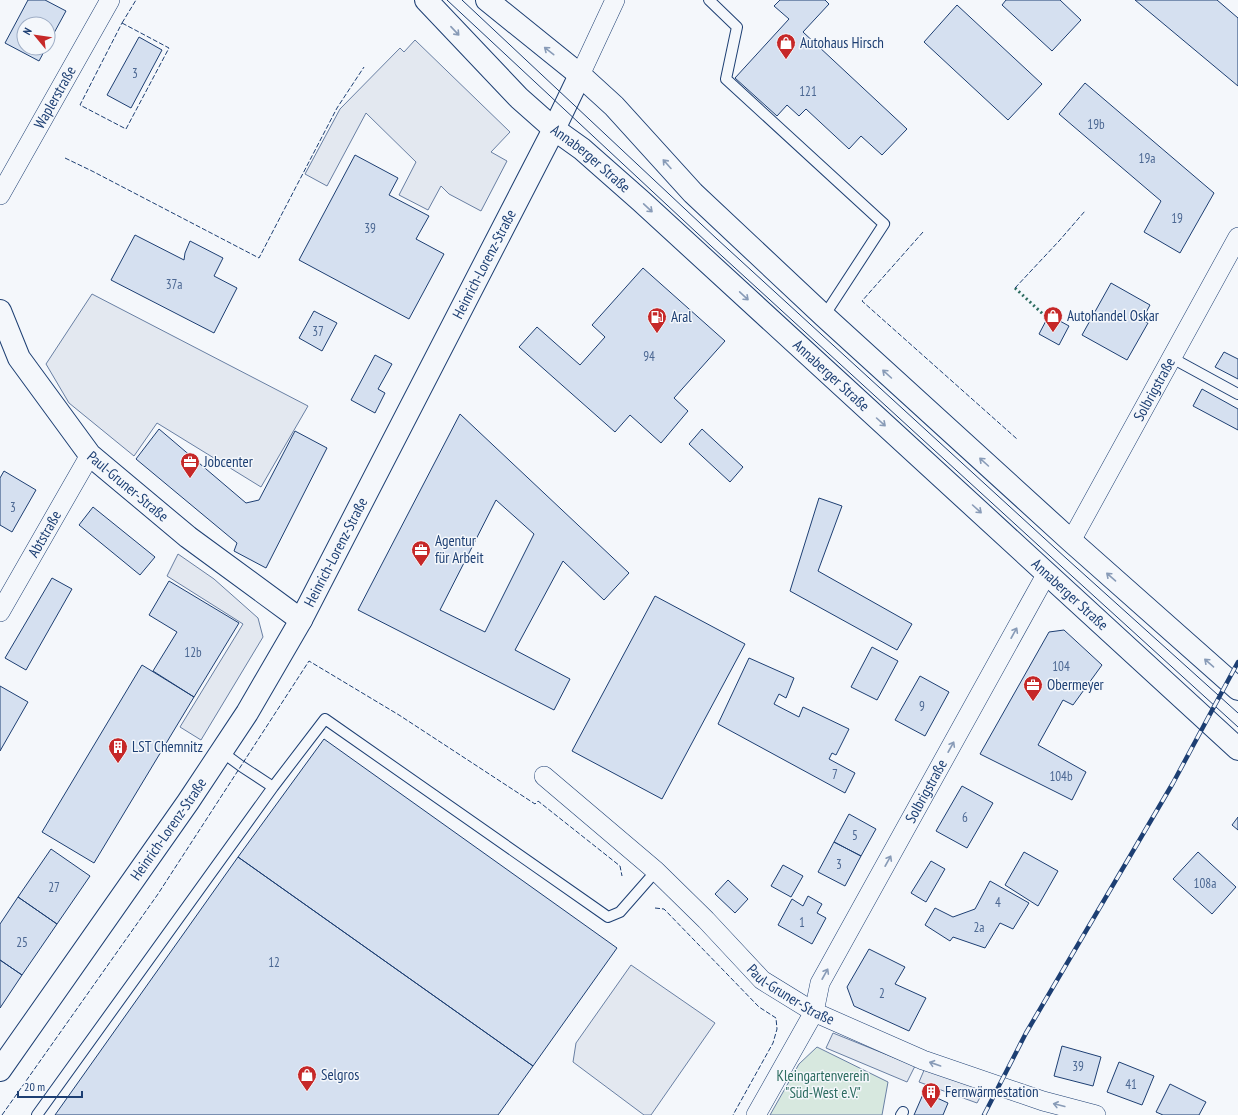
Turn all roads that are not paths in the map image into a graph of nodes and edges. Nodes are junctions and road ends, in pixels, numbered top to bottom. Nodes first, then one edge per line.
1 (110, 0) edge
2 (426, 0) edge
3 (486, 0) edge
4 (615, 0) edge
5 (709, 0) edge
6 (580, 75) junction
7 (554, 129) junction
8 (0, 195) edge
9 (1238, 238) edge
10 (0, 311) edge
11 (824, 316) junction
12 (1172, 358) junction
13 (1238, 394) edge
14 (90, 455) junction
15 (1071, 542) junction
16 (1047, 573) junction
17 (0, 612) edge
18 (301, 620) junction
19 (1238, 689) edge
20 (1238, 749) edge
21 (222, 752) junction
22 (544, 776) dead end
23 (273, 787) junction
24 (656, 871) junction
25 (814, 1012) junction
26 (0, 1070) edge
27 (37, 1115) edge
28 (756, 1115) edge
29 (1096, 1115) edge

1 - 8 street, Waplerstraße
2 -> 7 main road, Annaberger Straße
6 -> 3 main road
4 - 6 street, Heinrich-Lorenz-Straße
5 - 11 lane
6 - 7 main road, Heinrich-Lorenz-Straße
11 -> 6 main road
7 -> 16 main road, Annaberger Straße
7 - 18 main road, Heinrich-Lorenz-Straße
9 - 12 street, Solbrigstraße
10 - 14 main road, Paul-Gruner-Straße
15 -> 11 main road
12 - 13 lane
12 - 15 street, Solbrigstraße
14 - 17 street, Abtstraße
14 - 18 main road, Paul-Gruner-Straße
19 -> 15 main road
16 - 20 main road, Annaberger Straße
25 -> 16 street, Solbrigstraße
18 - 21 main road, Heinrich-Lorenz-Straße
21 - 23 lane
21 - 26 main road, Heinrich-Lorenz-Straße
22 - 24 street, Paul-Gruner-Straße
23 - 24 lane
23 - 27 lane
24 - 25 street, Paul-Gruner-Straße
25 - 28 street, Solbrigstraße
29 -> 25 street, Paul-Gruner-Straße

